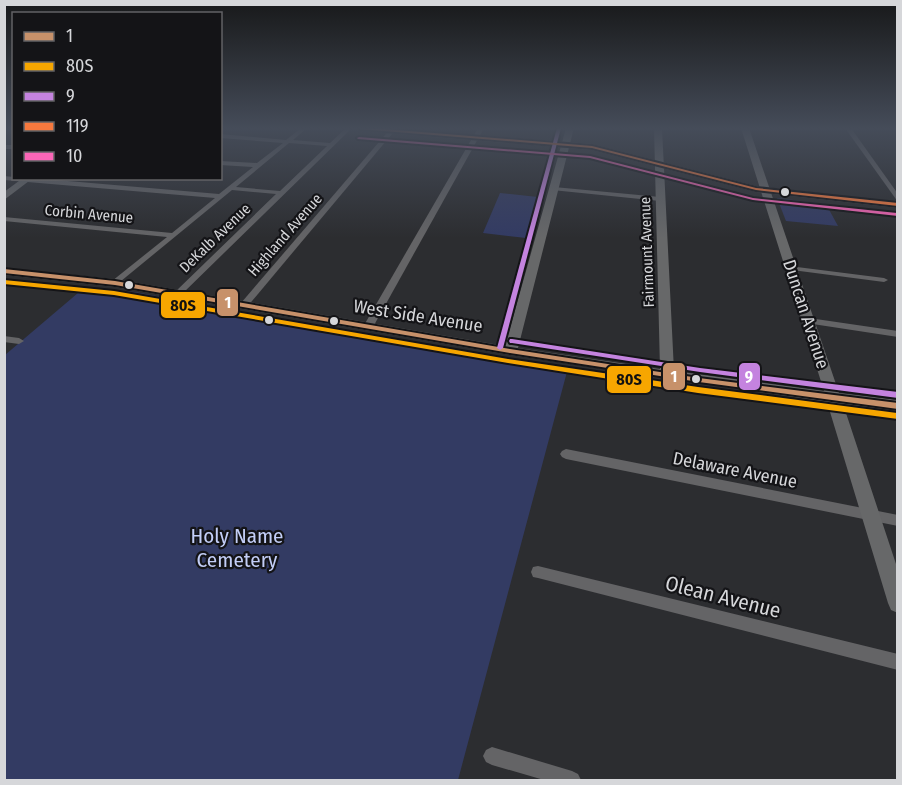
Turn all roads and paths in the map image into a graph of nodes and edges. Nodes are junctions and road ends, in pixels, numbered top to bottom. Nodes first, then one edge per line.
1 (251, 165) edge
2 (258, 165) joint
3 (312, 165) edge
4 (362, 165) edge
5 (460, 165) edge
6 (561, 165) edge
7 (659, 165) edge
8 (665, 165) edge
9 (757, 165) edge
10 (873, 165) edge
11 (27, 180) edge
12 (39, 180) edge
13 (229, 188) junction
14 (554, 189) junction
15 (765, 190) junction
16 (282, 193) junction
17 (218, 196) junction
18 (4, 197) edge
19 (660, 199) junction
20 (897, 200) edge
21 (897, 205) edge
22 (4, 219) edge
23 (171, 235) junction
24 (792, 268) junction
25 (4, 271) edge
26 (884, 280) dead end
27 (115, 283) junction
28 (178, 293) junction
29 (243, 304) junction
30 (808, 321) junction
31 (368, 327) junction
32 (897, 334) edge
33 (4, 339) edge
34 (19, 341) dead end
35 (510, 351) junction
36 (667, 375) junction
37 (833, 398) junction
38 (897, 406) edge
39 (566, 454) dead end
40 (871, 516) junction
41 (897, 521) edge
42 (538, 572) dead end
43 (897, 603) edge
44 (897, 662) edge
45 (492, 756) dead end
46 (572, 780) edge

1 - 2 street
2 - 13 street
3 - 16 street, DeKalb Avenue
4 - 29 street, Highland Avenue
5 - 31 street
6 - 14 street
7 - 19 street, Fairmount Avenue
8 - 15 main road
9 - 15 street, Duncan Avenue
10 - 20 street
11 - 18 street
12 - 17 street
13 - 16 street
13 - 17 street
14 - 19 street
14 - 35 street
15 - 21 main road
15 - 24 street, Duncan Avenue
16 - 28 street, DeKalb Avenue
17 - 23 street
19 - 36 street, Fairmount Avenue
22 - 23 street, Corbin Avenue
23 - 27 street
24 - 26 street
24 - 30 street, Duncan Avenue
25 - 27 street, West Side Avenue
27 - 28 street, West Side Avenue
28 - 29 street, West Side Avenue
29 - 31 street, West Side Avenue
30 - 32 street
30 - 37 street, Duncan Avenue
31 - 35 street, West Side Avenue
33 - 34 street
35 - 36 street, West Side Avenue
36 - 37 street, West Side Avenue
37 - 38 street, West Side Avenue
37 - 40 street, Duncan Avenue
39 - 40 street, Delaware Avenue
40 - 41 street, Delaware Avenue
40 - 43 street, Duncan Avenue
42 - 44 street, Olean Avenue
45 - 46 street

